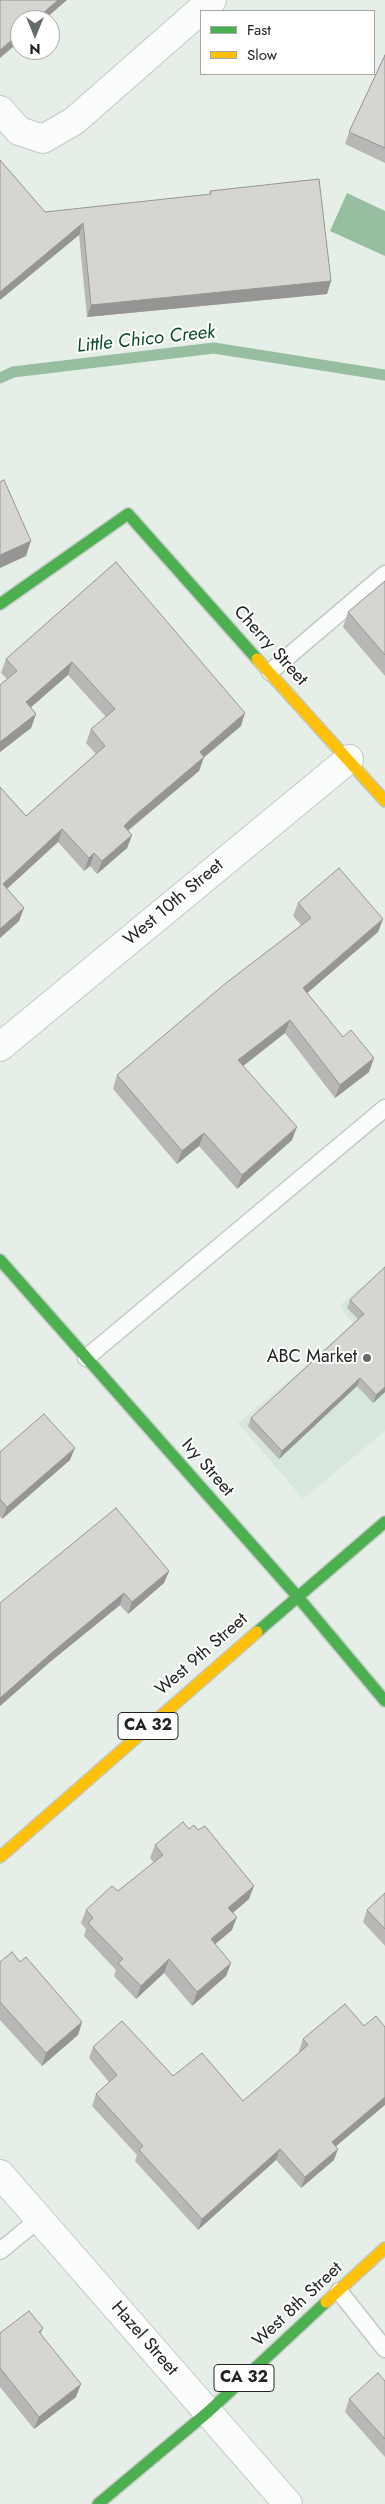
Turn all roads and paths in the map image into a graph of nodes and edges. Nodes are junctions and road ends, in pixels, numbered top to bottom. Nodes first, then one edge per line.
1 (212, 0) edge
2 (201, 10) edge
3 (200, 11) edge
4 (0, 110) edge
5 (385, 574) edge
6 (0, 604) edge
7 (270, 672) junction
8 (348, 759) junction
9 (385, 801) edge
10 (0, 1047) edge
11 (385, 1108) edge
12 (0, 1260) edge
13 (86, 1358) junction
14 (385, 1522) edge
15 (297, 1596) junction
16 (385, 1701) edge
17 (0, 1857) edge
18 (0, 2174) edge
19 (39, 2219) junction
20 (385, 2248) edge
21 (0, 2251) edge
22 (339, 2291) junction
23 (385, 2349) edge
24 (208, 2412) junction
25 (98, 2504) edge
26 (288, 2504) edge

1 - 2 street
3 - 4 street
5 - 7 lane
6 - 7 street, Cherry Street
7 - 8 street, Cherry Street
8 - 9 street, Cherry Street
8 - 10 street, West 10th Street
11 - 13 lane
12 - 13 street, Ivy Street
13 - 15 street, Ivy Street
14 - 15 street, West 9th Street / CA 32
15 - 16 street, Ivy Street
15 - 17 street, West 9th Street / CA 32
18 - 19 street, Hazel Street
19 - 21 lane
19 - 24 street, Hazel Street
20 - 22 street, West 8th Street / CA 32
22 - 23 lane
22 - 24 street, West 8th Street / CA 32
24 - 25 street, West 8th Street / CA 32
24 - 26 street, Hazel Street

